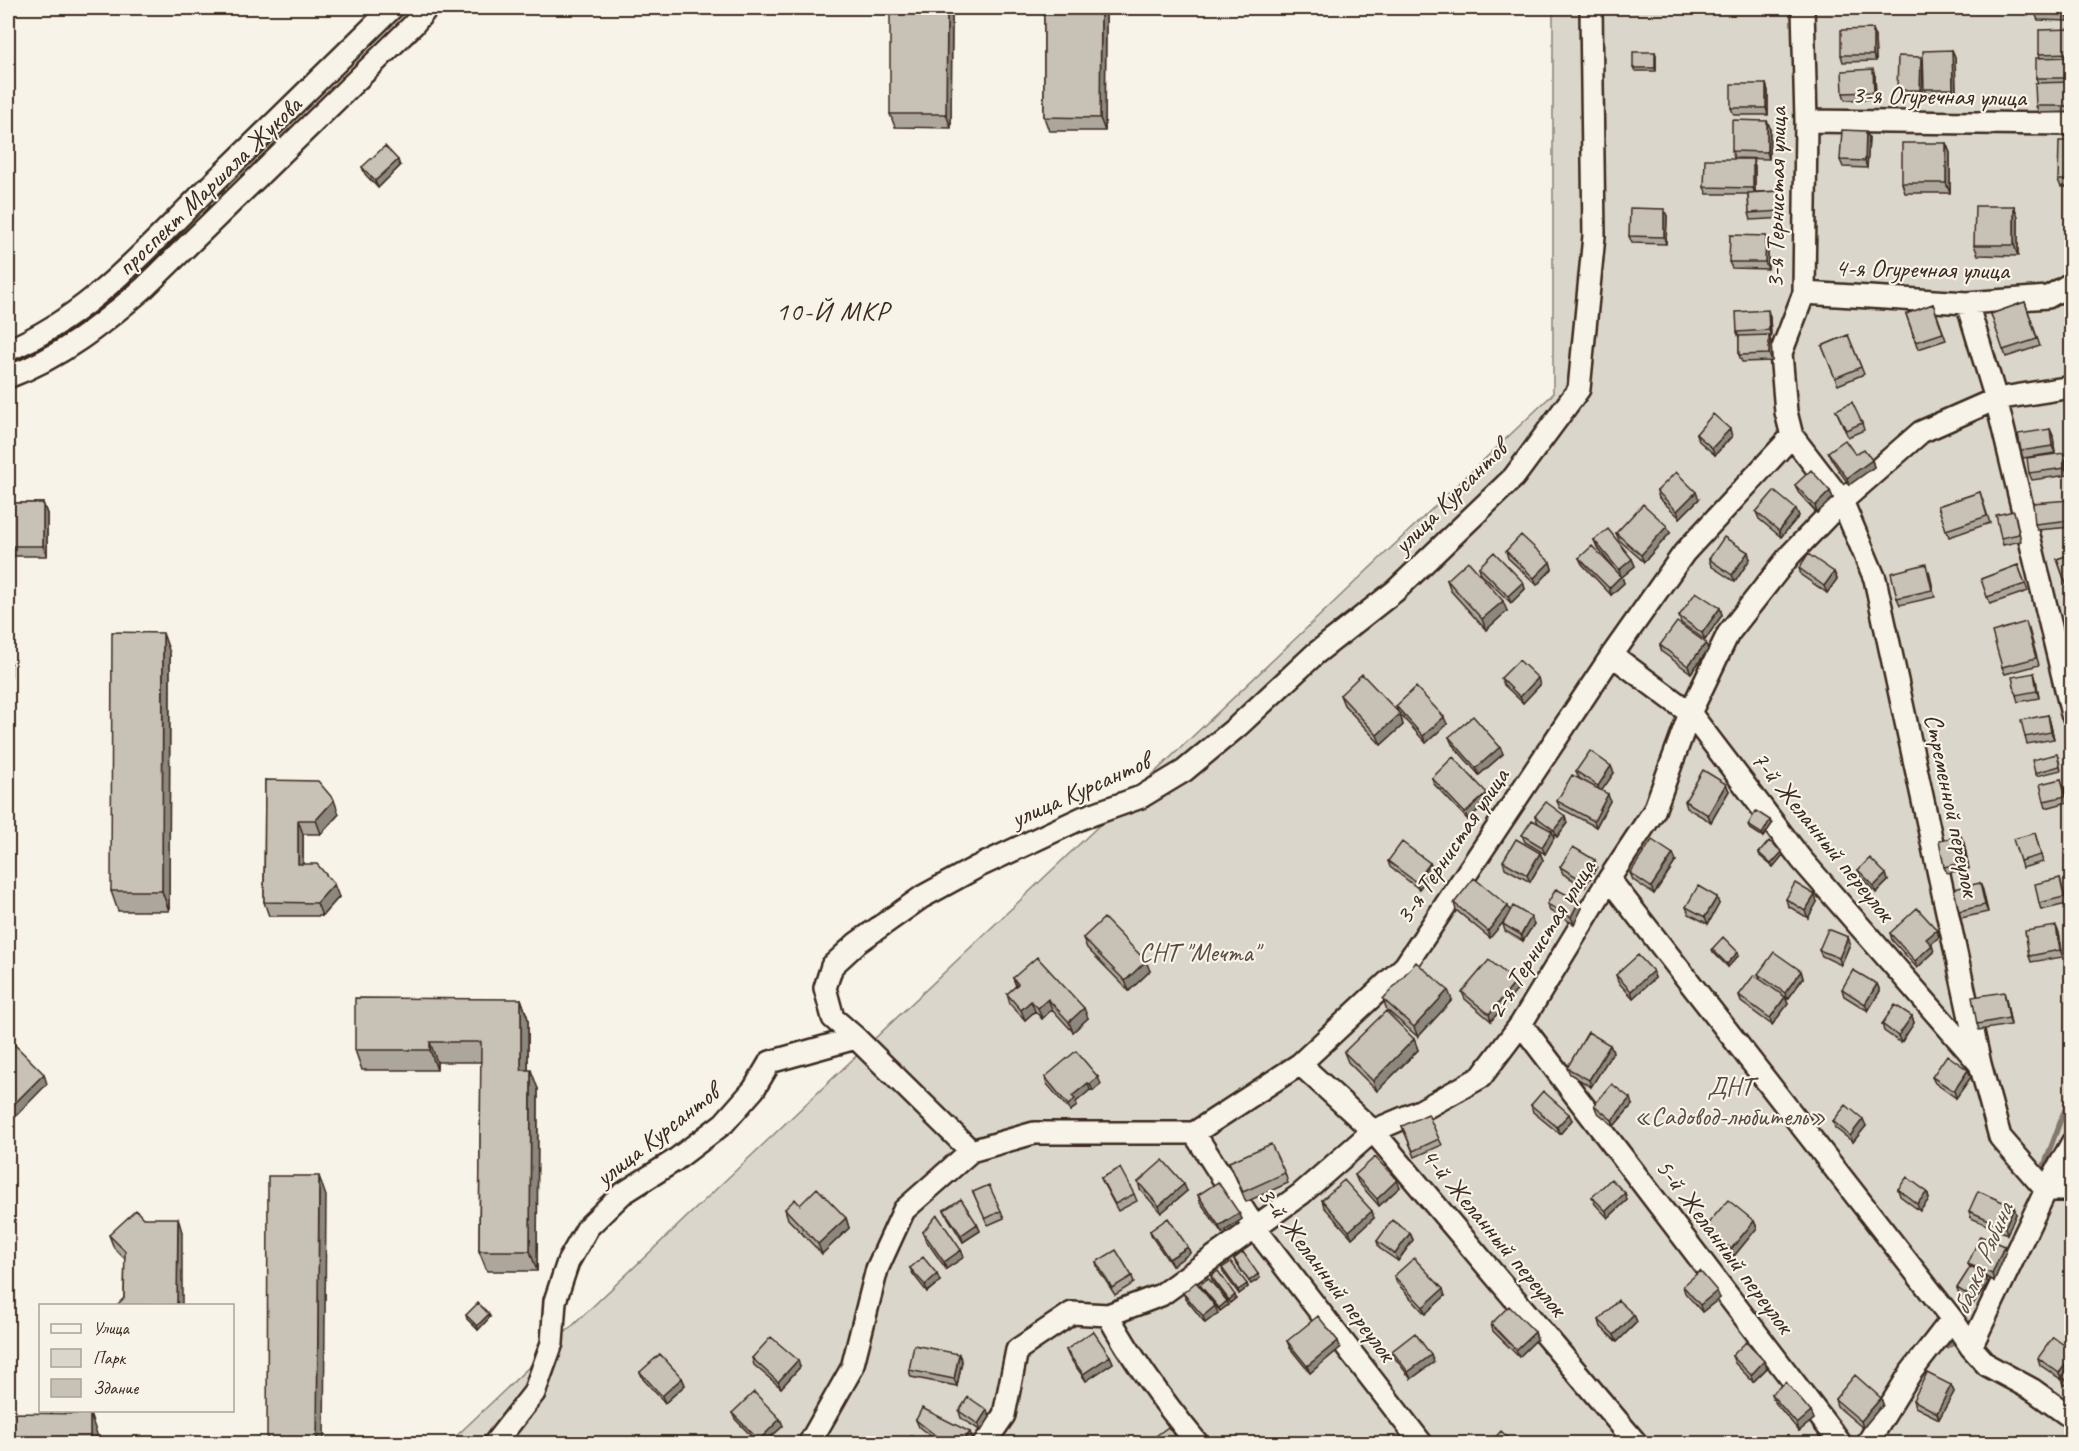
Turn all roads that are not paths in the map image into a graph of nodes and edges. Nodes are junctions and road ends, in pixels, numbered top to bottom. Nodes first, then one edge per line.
1 (392, 8) edge
2 (427, 8) edge
3 (1591, 8) edge
4 (1803, 8) edge
5 (1806, 121) junction
6 (2072, 124) edge
7 (2072, 283) edge
8 (1804, 293) junction
9 (1967, 303) junction
10 (8, 350) edge
11 (8, 377) edge
12 (2072, 387) edge
13 (1996, 399) junction
14 (1792, 436) junction
15 (1842, 501) junction
16 (1612, 655) junction
17 (1690, 713) junction
18 (2072, 714) edge
19 (1609, 879) junction
20 (1521, 1024) junction
21 (856, 1038) junction
22 (1300, 1064) junction
23 (1980, 1064) junction
24 (1373, 1131) junction
25 (1194, 1133) junction
26 (2072, 1143) edge
27 (970, 1151) junction
28 (2046, 1190) junction
29 (2072, 1190) edge
30 (1255, 1228) junction
31 (1108, 1315) junction
32 (1952, 1319) junction
33 (1971, 1347) junction
34 (2072, 1418) edge
35 (494, 1443) edge
36 (808, 1443) edge
37 (984, 1443) edge
38 (1198, 1443) edge
39 (1422, 1443) edge
40 (1637, 1443) edge
41 (1842, 1443) edge
42 (1868, 1443) edge

1 - 10 street, проспект Маршала Жукова
2 - 11 street, проспект Маршала Жукова
3 - 21 street, улица Курсантов
4 - 5 street, 3-я Тернистая улица
5 - 6 street, 3-я Огуречная улица
5 - 8 street, 3-я Тернистая улица
7 - 9 street, 4-я Огуречная улица
8 - 9 street, 4-я Огуречная улица
8 - 14 street, 3-я Тернистая улица
9 - 13 street
12 - 13 street, 2-я Тернистая улица
13 - 15 street, 2-я Тернистая улица
13 - 18 street
14 - 15 street, Стременной переулок
14 - 16 street, 3-я Тернистая улица
15 - 17 street, 2-я Тернистая улица
15 - 23 street, Стременной переулок
16 - 17 street, 7-й Желанный переулок
16 - 22 street, 3-я Тернистая улица
17 - 19 street, 2-я Тернистая улица
17 - 23 street, 7-й Желанный переулок
19 - 20 street, 2-я Тернистая улица
19 - 32 street
20 - 24 street, 2-я Тернистая улица
20 - 41 street, 5-й Желанный переулок
21 - 27 street
21 - 35 street, улица Курсантов
22 - 24 street, 4-й Желанный переулок
22 - 25 street, 3-я Тернистая улица
23 - 28 street, Стременной переулок
24 - 30 street, 2-я Тернистая улица
24 - 40 street, 4-й Желанный переулок
25 - 27 street
25 - 30 street, 3-й Желанный переулок
26 - 28 street
27 - 36 street
28 - 29 street
28 - 33 street
30 - 31 street, 2-я Тернистая улица
30 - 39 street, 3-й Желанный переулок
31 - 37 street, 2-я Тернистая улица
31 - 38 street
32 - 33 street
32 - 42 street
33 - 34 street

